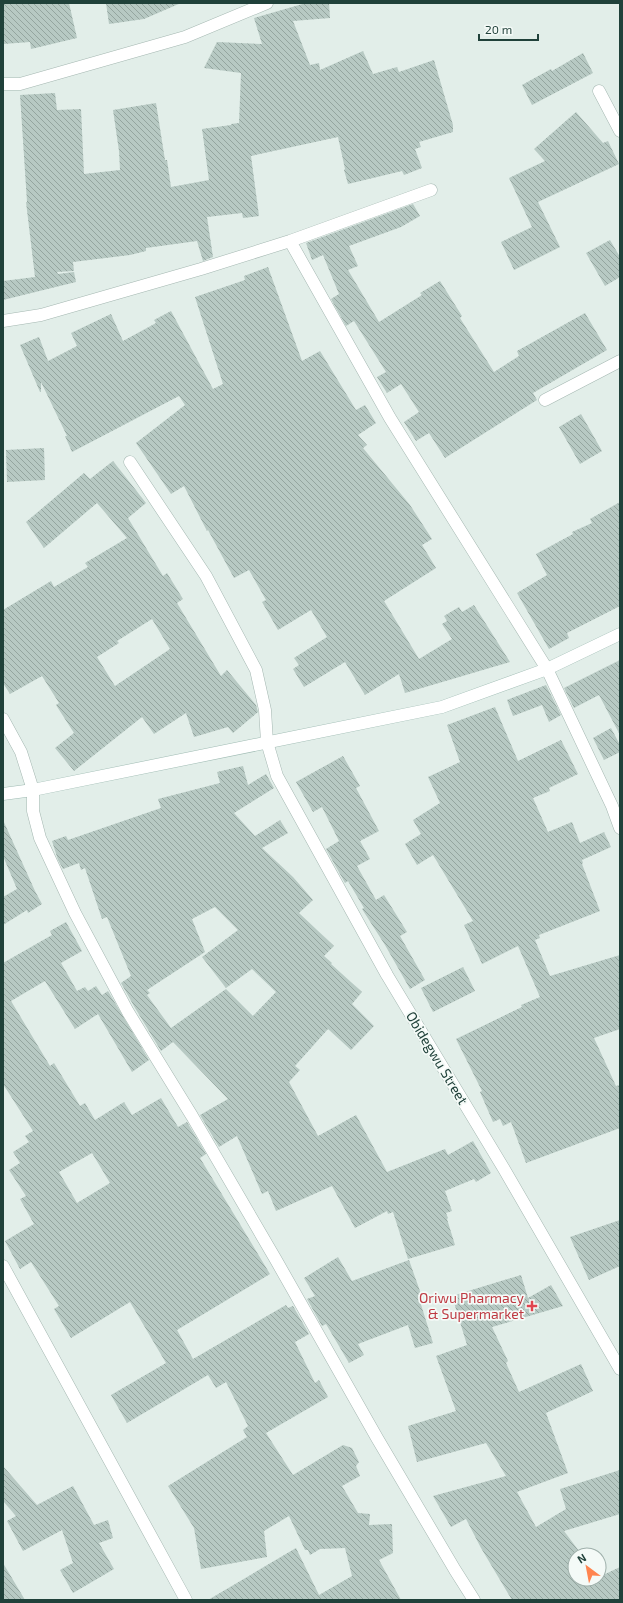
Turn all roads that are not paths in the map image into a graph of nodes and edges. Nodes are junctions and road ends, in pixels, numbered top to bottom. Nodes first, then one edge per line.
1 (267, 3) edge
2 (3, 84) edge
3 (599, 91) dead end
4 (620, 131) edge
5 (431, 190) dead end
6 (290, 241) junction
7 (3, 321) edge
8 (620, 361) edge
9 (545, 400) dead end
10 (130, 462) dead end
11 (620, 634) edge
12 (547, 669) junction
13 (3, 719) edge
14 (267, 742) junction
15 (33, 790) junction
16 (3, 794) edge
17 (620, 828) edge
18 (3, 1266) edge
19 (620, 1369) edge
20 (186, 1600) edge
21 (474, 1600) edge

1 - 2 street
3 - 4 street
5 - 6 street
6 - 7 street
6 - 12 street
8 - 9 street
10 - 14 street, Obidegwu Street
11 - 12 street
12 - 14 street
12 - 17 street
13 - 15 street
14 - 15 street
14 - 19 street, Obidegwu Street
15 - 16 street
15 - 21 street
18 - 20 street

